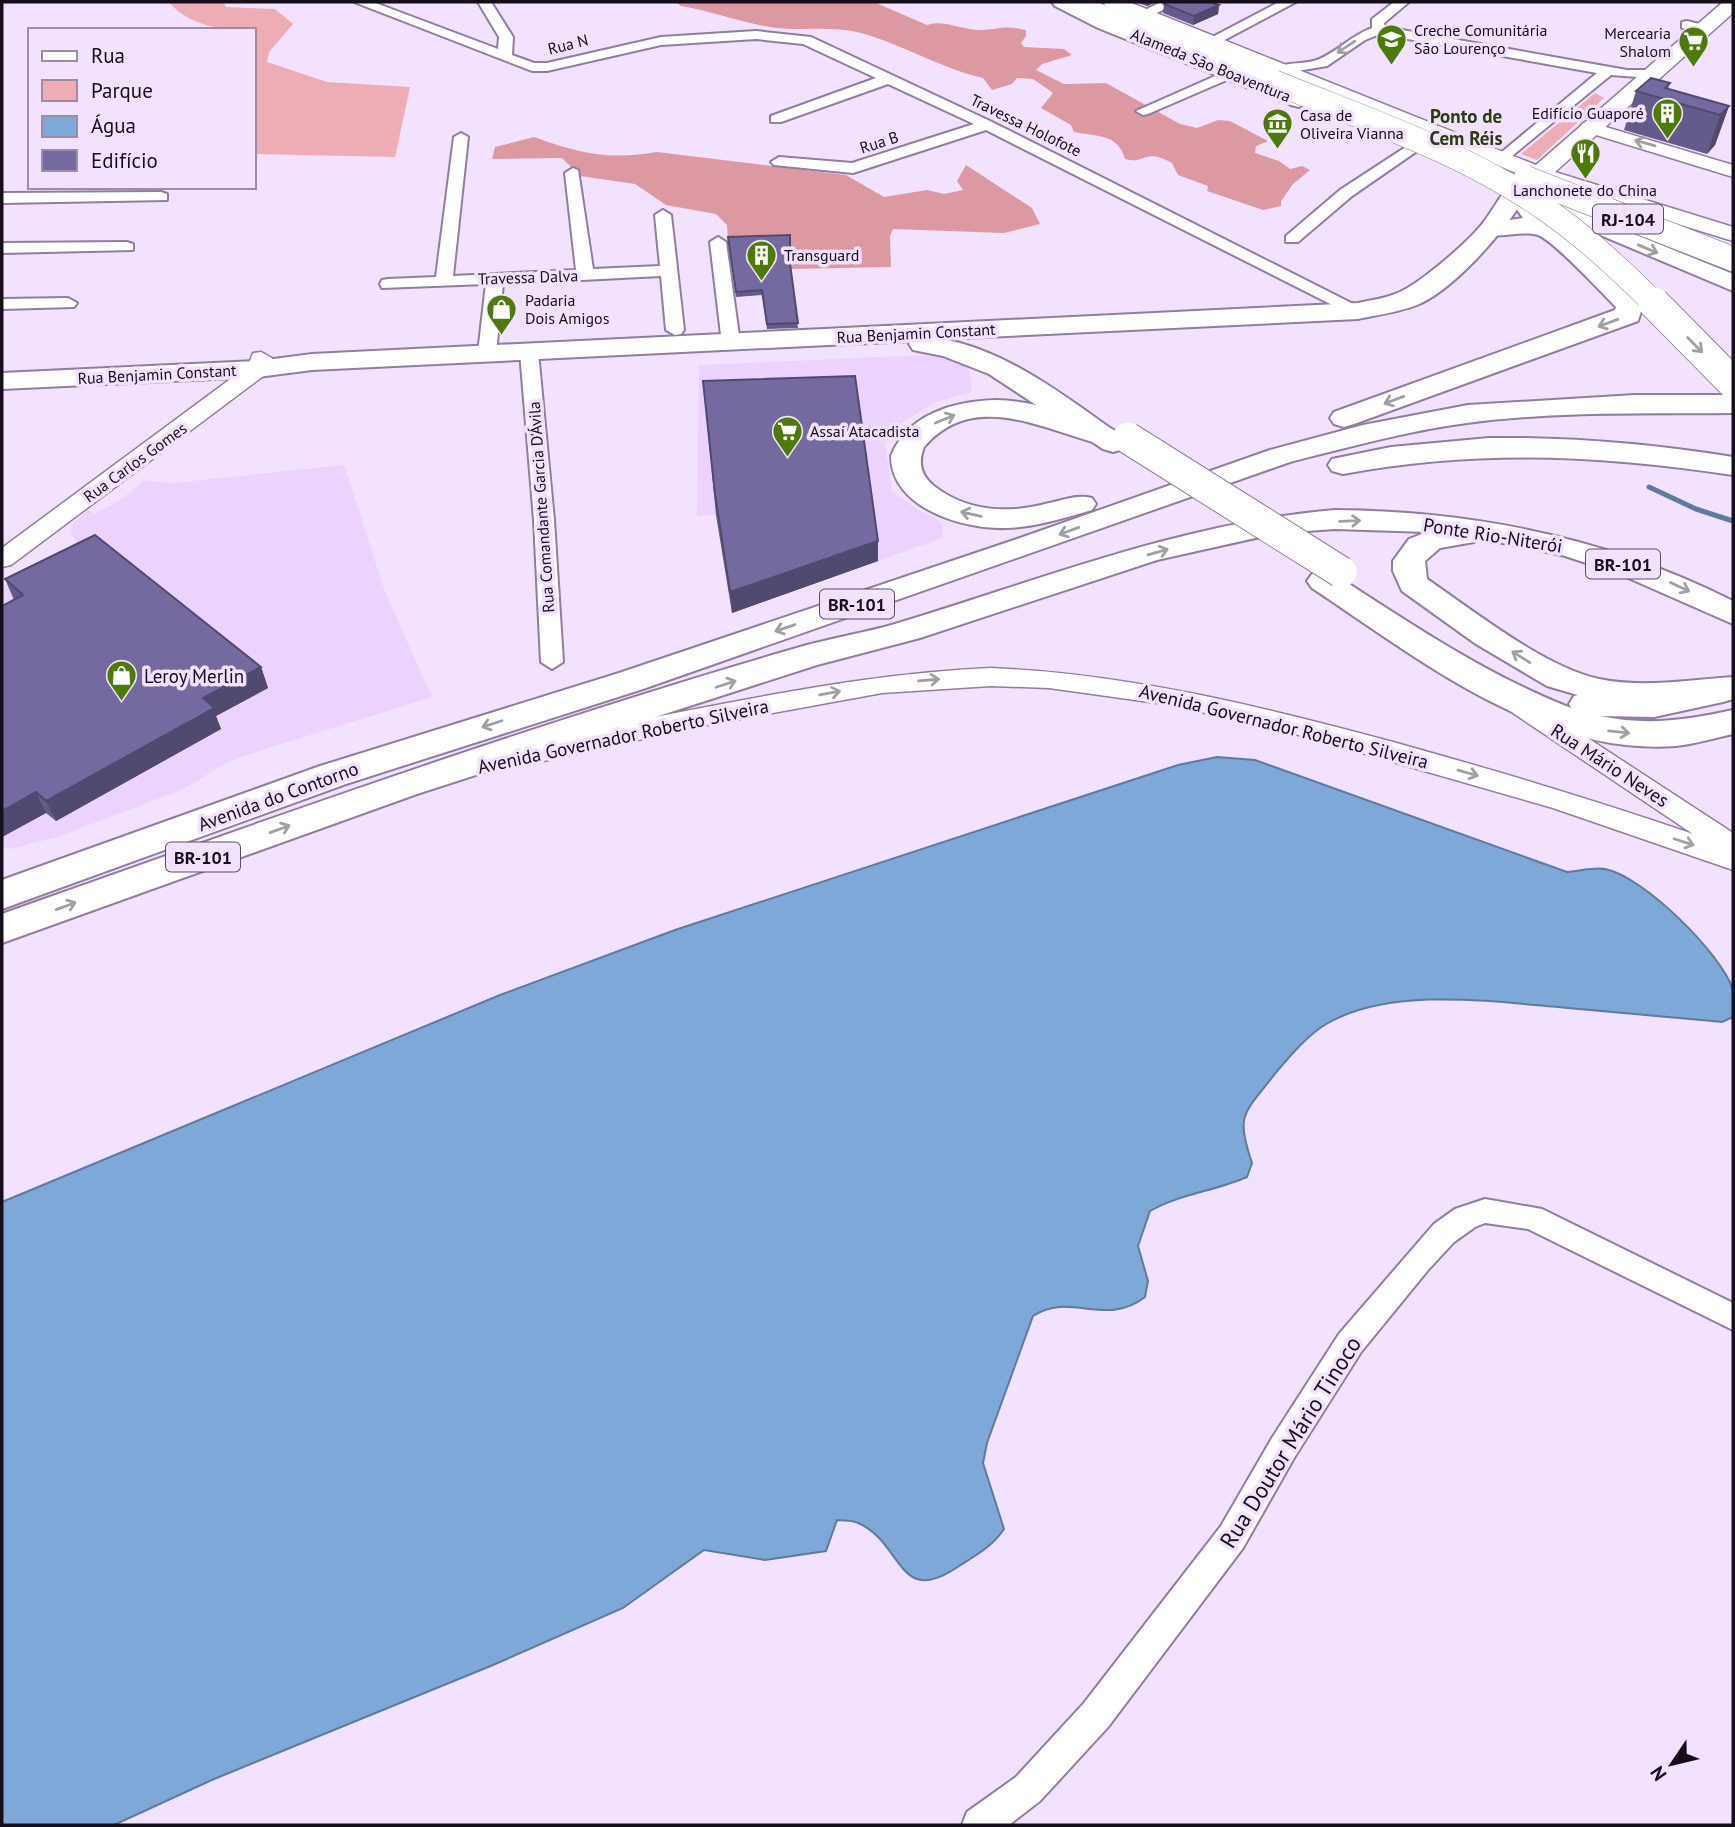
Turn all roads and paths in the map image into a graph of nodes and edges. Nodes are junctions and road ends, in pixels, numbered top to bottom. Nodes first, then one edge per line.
1 (360, 2) edge
2 (485, 2) edge
3 (1062, 2) edge
4 (1079, 2) edge
5 (1101, 2) edge
6 (1113, 2) edge
7 (1171, 2) edge
8 (1289, 2) edge
9 (1402, 2) edge
10 (1730, 10) edge
11 (1142, 15) junction
12 (1379, 30) junction
13 (661, 41) joint
14 (1210, 42) junction
15 (1368, 51) dead end
16 (1649, 52) dead end
17 (505, 56) junction
18 (1670, 58) junction
19 (1231, 73) junction
20 (1605, 74) junction
21 (1650, 74) junction
22 (1278, 77) junction
23 (890, 78) junction
24 (1586, 89) junction
25 (1627, 95) junction
26 (1143, 111) dead end
27 (776, 119) dead end
28 (987, 125) junction
29 (1589, 127) junction
30 (461, 137) dead end
31 (1409, 137) junction
32 (1502, 159) junction
33 (779, 162) dead end
34 (1733, 171) edge
35 (573, 173) dead end
36 (1539, 174) junction
37 (1516, 191) junction
38 (47, 193) edge
39 (161, 197) dead end
40 (2, 198) edge
41 (663, 215) dead end
42 (1548, 219) junction
43 (1492, 229) junction
44 (1733, 234) edge
45 (1292, 239) dead end
46 (718, 242) dead end
47 (127, 247) dead end
48 (2, 248) edge
49 (1733, 259) edge
50 (668, 271) junction
51 (585, 275) junction
52 (495, 278) junction
53 (444, 281) junction
54 (1733, 283) edge
55 (388, 284) dead end
56 (68, 303) dead end
57 (2, 304) edge
58 (1358, 312) junction
59 (1000, 329) junction
60 (675, 330) dead end
61 (965, 341) junction
62 (731, 343) junction
63 (528, 352) junction
64 (487, 353) junction
65 (260, 364) junction
66 (2, 371) edge
67 (2, 381) edge
68 (1733, 384) edge
69 (1733, 404) edge
70 (1468, 414) junction
71 (1119, 442) junction
72 (1475, 449) junction
73 (1280, 456) junction
74 (1733, 466) edge
75 (1227, 474) junction
76 (1733, 490) edge
77 (1282, 524) joint
78 (1521, 537) junction
79 (2, 560) edge
80 (1332, 577) junction
81 (1727, 610) edge
82 (811, 655) junction
83 (552, 662) dead end
84 (1487, 684) junction
85 (1732, 700) edge
86 (404, 785) junction
87 (1733, 847) edge
88 (1733, 860) edge
89 (2, 895) edge
90 (2, 929) edge
91 (1733, 1317) edge
92 (980, 1825) edge

1 - 17 street, Rua N
2 - 17 street
3 - 19 main road, Alameda São Boaventura
4 - 22 main road
5 - 22 main road, RJ-104
6 - 11 main road, Alameda São Boaventura
7 - 11 street
8 - 14 street
9 - 12 street
10 - 18 main road
11 - 14 main road, Alameda São Boaventura
12 - 20 street
12 -> 22 street
13 - 17 street, Rua N
13 - 23 street, Travessa Holofote
14 - 22 main road, Alameda São Boaventura
15 - 20 street
16 - 18 street
18 - 21 main road
19 - 26 street
19 - 31 main road, Alameda São Boaventura
20 - 21 street
20 - 24 street
20 - 25 street
21 - 25 main road
22 - 31 main road, Alameda São Boaventura
22 - 49 main road, RJ-104, bridge
22 -> 68 main road, bridge
23 - 27 street
23 - 28 street, Travessa Holofote
24 - 25 street
24 - 32 street
25 - 29 main road
28 - 33 street, Rua B
28 - 58 street, Travessa Holofote
34 -> 29 street
29 - 36 main road
30 - 53 street
31 - 32 main road, Alameda São Boaventura
31 - 37 main road, Alameda São Boaventura
31 - 45 street
32 - 36 main road, Alameda São Boaventura
35 - 51 street
36 - 37 main road, Rua Benjamin Constant
36 - 44 main road, Alameda São Boaventura
37 - 42 main road
37 - 43 main road, Rua Benjamin Constant
38 - 39 street
38 - 40 street
41 - 50 street
42 - 43 main road
42 -> 54 main road
42 -> 73 main road
43 - 58 main road, Rua Benjamin Constant
46 - 62 street
47 - 48 street
50 - 51 street, Travessa Dalva
50 - 60 street
51 - 52 street, Travessa Dalva
52 - 53 street, Travessa Dalva
52 - 64 street
53 - 55 street, Travessa Dalva
56 - 57 street
58 - 59 main road, Rua Benjamin Constant
59 - 61 main road, Rua Benjamin Constant
59 - 71 main road
61 - 62 main road, Rua Benjamin Constant
61 - 71 main road
62 - 63 main road, Rua Benjamin Constant
63 - 64 main road, Rua Benjamin Constant
63 - 83 street, Rua Comandante Garcia D'Ávila
64 - 65 main road, Rua Benjamin Constant
65 - 66 main road, Rua Benjamin Constant
65 - 67 main road, Rua Benjamin Constant
65 - 79 street, Rua Carlos Gomes
68 - 70 main road
69 - 70 main road, BR-101
70 - 73 main road, BR-101
75 -> 71 main road
71 - 80 main road
72 - 74 main road
72 - 76 main road
72 - 82 main road
73 - 75 main road, BR-101
75 -> 89 main road, Avenida do Contorno / BR-101
77 -> 78 main road, Ponte Rio-Niterói / BR-101
82 -> 77 main road, Avenida Governador Roberto Silveira / BR-101
78 -> 81 main road, Ponte Rio-Niterói / BR-101
85 -> 78 main road
80 - 84 main road
80 - 85 main road
86 -> 82 main road, Avenida Governador Roberto Silveira / BR-101
84 -> 85 main road
84 - 87 street, Rua Mário Neves
86 -> 88 street, Avenida Governador Roberto Silveira
90 -> 86 main road, Avenida do Contorno / BR-101
91 - 92 street, Rua Doutor Mário Tinoco

